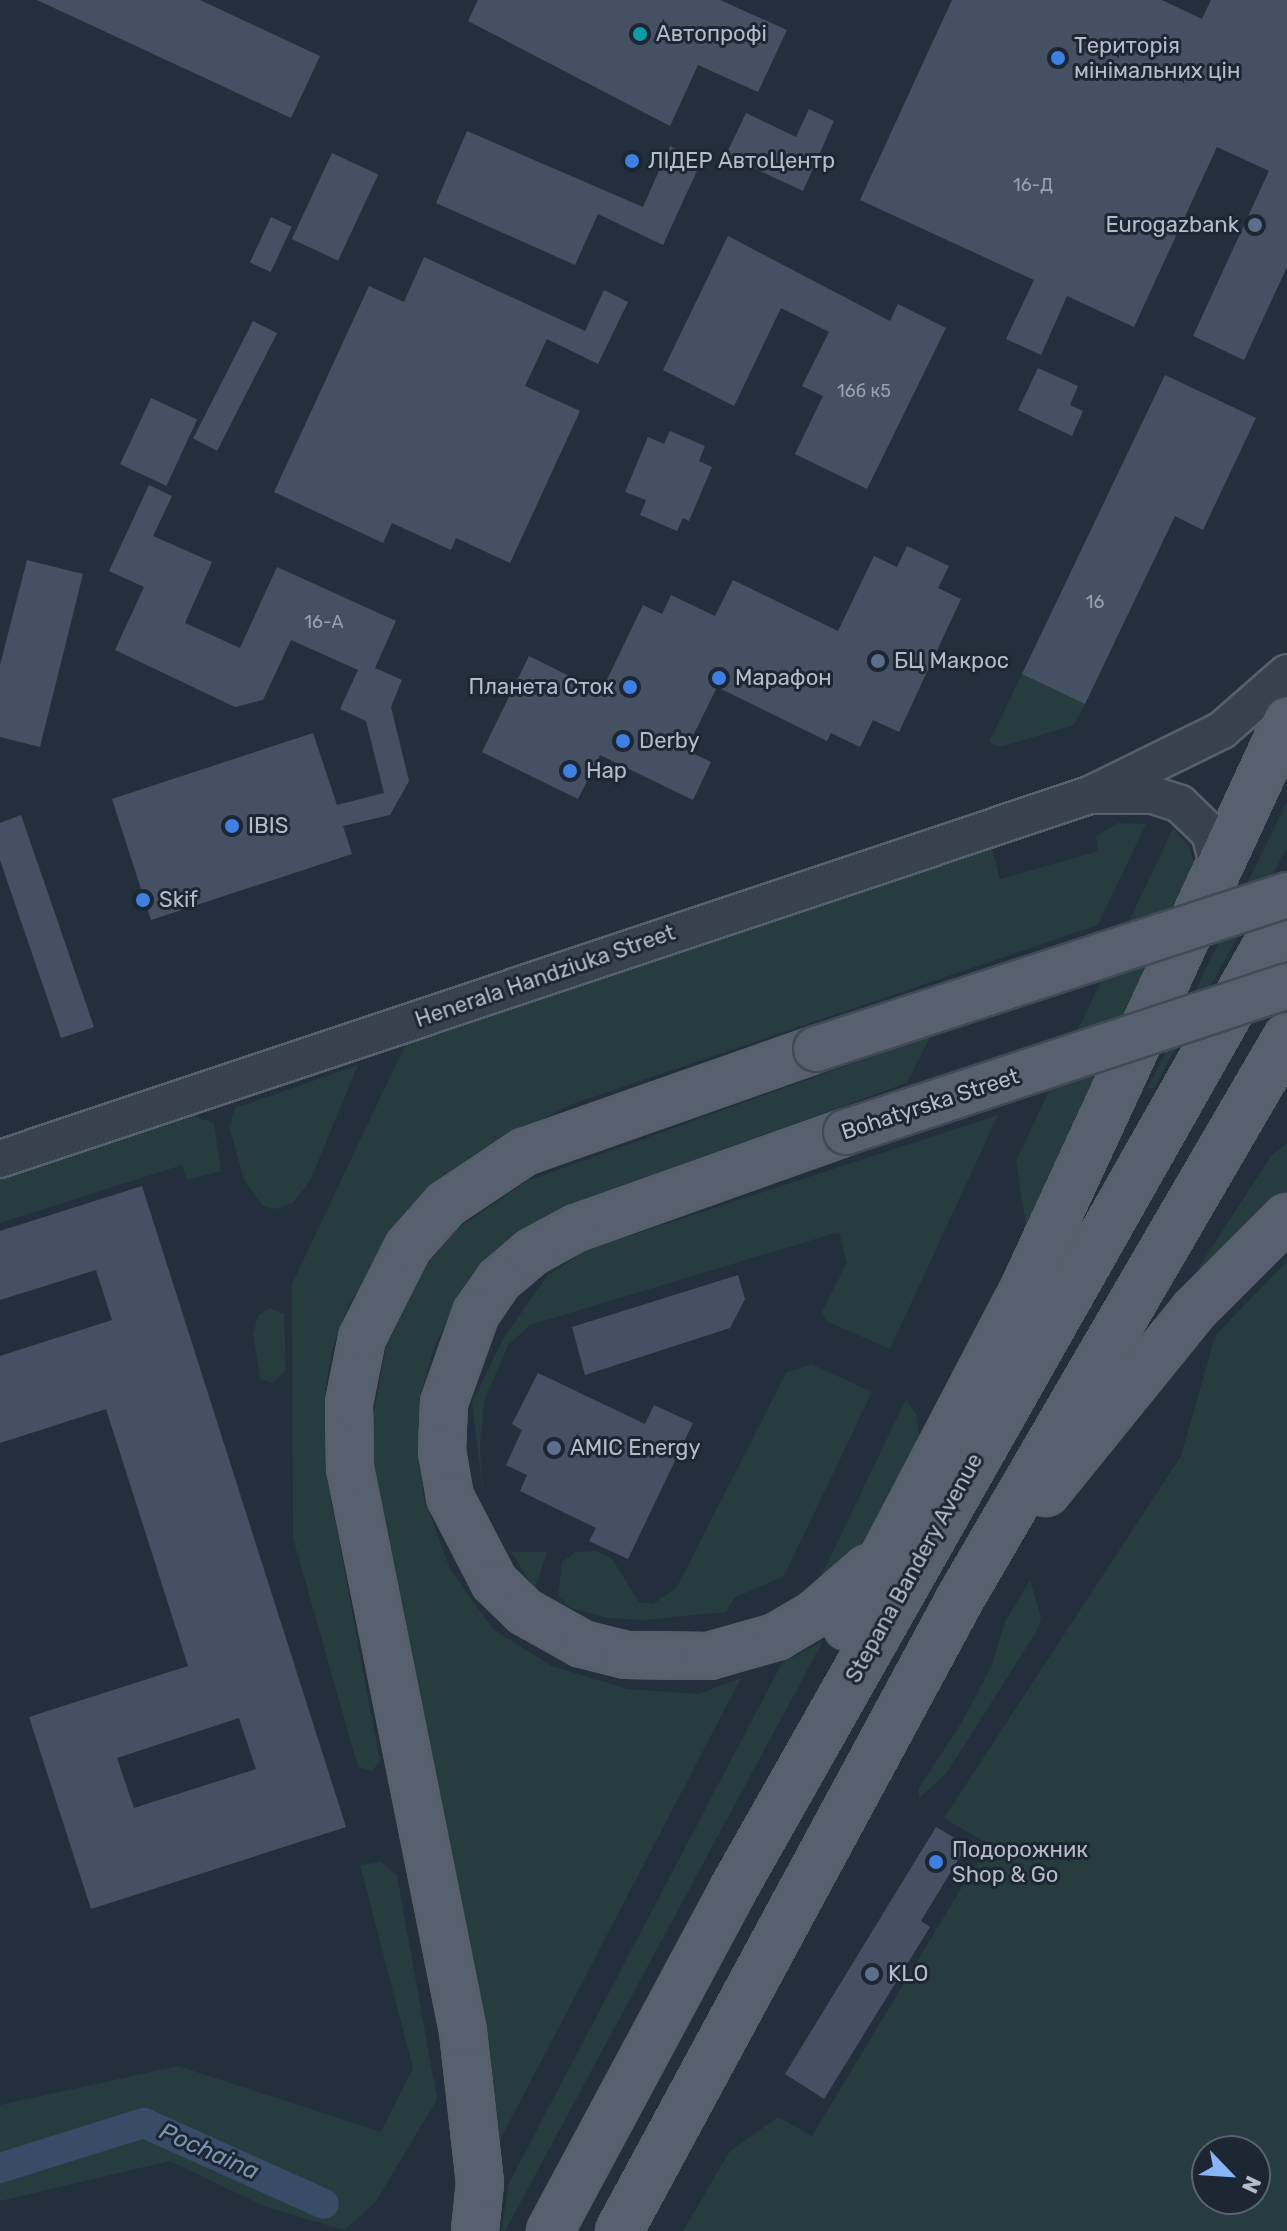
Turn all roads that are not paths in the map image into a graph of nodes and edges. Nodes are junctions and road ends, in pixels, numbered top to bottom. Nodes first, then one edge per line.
1 (1287, 673) edge
2 (1287, 719) edge
3 (1090, 795) junction
4 (1219, 866) junction
5 (1287, 895) edge
6 (1287, 910) edge
7 (1287, 986) edge
8 (1287, 1037) edge
9 (0, 1159) edge
10 (1287, 1217) edge
11 (889, 1546) junction
12 (961, 1597) junction
13 (731, 1893) junction
14 (475, 2231) edge
15 (550, 2231) edge
16 (619, 2231) edge

1 - 3 street, Henerala Handziuka Street
2 - 4 main road
3 - 4 street, Henerala Handziuka Street
3 - 9 street, Henerala Handziuka Street
4 - 11 main road
5 - 14 main road, bridge
6 - 13 main road, Stepana Bandery Avenue
7 - 11 main road, Bohatyrska Street, bridge
8 - 12 main road
10 - 12 main road
11 - 13 main road
12 - 16 main road
13 - 15 main road, Stepana Bandery Avenue

